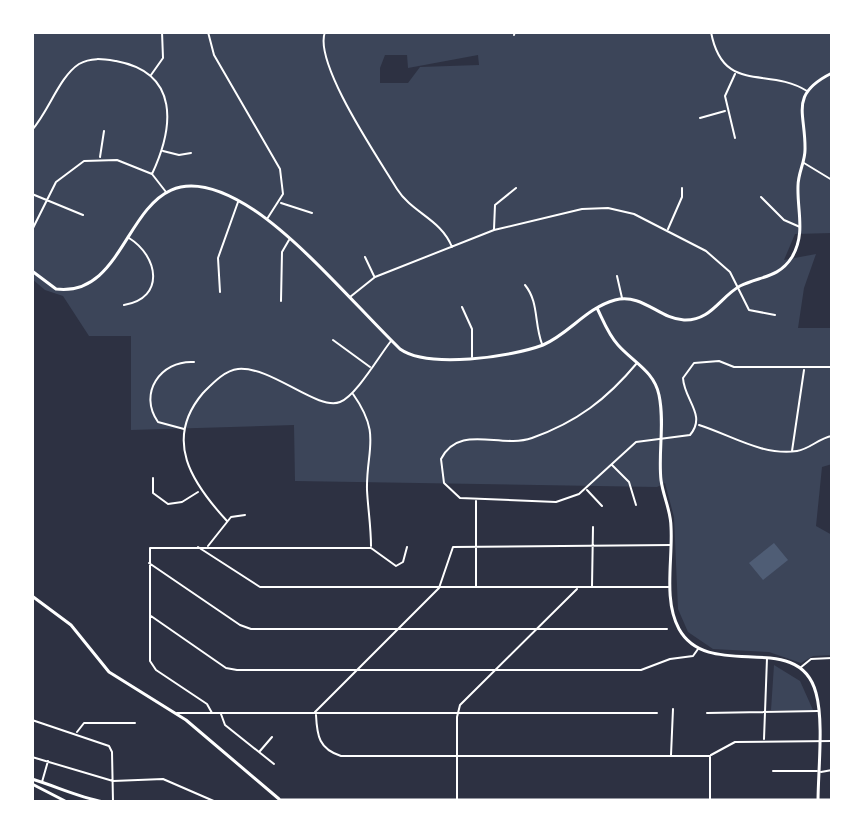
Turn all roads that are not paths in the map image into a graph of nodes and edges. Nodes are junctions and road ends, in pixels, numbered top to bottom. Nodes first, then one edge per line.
1 (162, 32) edge
2 (208, 32) edge
3 (325, 32) edge
4 (711, 32) edge
5 (736, 73) junction
6 (832, 73) edge
7 (150, 76) junction
8 (808, 91) junction
9 (726, 111) junction
10 (700, 118) dead end
11 (32, 130) edge
12 (104, 131) dead end
13 (735, 138) dead end
14 (162, 150) junction
15 (191, 153) dead end
16 (100, 158) junction
17 (803, 163) junction
18 (152, 174) junction
19 (832, 180) edge
20 (516, 188) dead end
21 (682, 188) dead end
22 (167, 193) junction
23 (32, 194) edge
24 (761, 197) dead end
25 (239, 201) junction
26 (46, 202) junction
27 (280, 202) junction
28 (312, 213) dead end
29 (83, 215) dead end
30 (267, 220) junction
31 (801, 228) junction
32 (32, 230) edge
33 (494, 230) junction
34 (667, 230) junction
35 (128, 237) junction
36 (289, 240) junction
37 (452, 247) junction
38 (365, 257) dead end
39 (32, 271) edge
40 (617, 276) dead end
41 (375, 277) junction
42 (525, 285) dead end
43 (739, 287) junction
44 (220, 292) dead end
45 (349, 298) junction
46 (622, 299) junction
47 (281, 301) dead end
48 (124, 305) dead end
49 (462, 307) dead end
50 (597, 308) junction
51 (775, 315) dead end
52 (333, 340) dead end
53 (391, 341) junction
54 (542, 345) junction
55 (472, 358) junction
56 (194, 362) dead end
57 (637, 362) junction
58 (371, 367) junction
59 (832, 367) edge
60 (805, 369) junction
61 (352, 392) junction
62 (698, 425) junction
63 (185, 429) junction
64 (832, 436) edge
65 (660, 438) junction
66 (792, 451) junction
67 (611, 464) junction
68 (153, 478) dead end
69 (586, 489) junction
70 (199, 491) junction
71 (476, 499) junction
72 (636, 505) dead end
73 (602, 506) dead end
74 (245, 515) dead end
75 (227, 521) junction
76 (593, 527) dead end
77 (476, 545) junction
78 (593, 545) junction
79 (671, 545) junction
80 (198, 547) junction
81 (208, 547) junction
82 (407, 547) dead end
83 (371, 548) junction
84 (149, 563) junction
85 (579, 587) junction
86 (592, 587) junction
87 (671, 587) junction
88 (439, 588) junction
89 (476, 588) junction
90 (32, 596) edge
91 (151, 616) junction
92 (395, 629) junction
93 (534, 629) junction
94 (667, 629) dead end
95 (698, 649) junction
96 (767, 658) junction
97 (832, 658) edge
98 (800, 668) junction
99 (355, 671) junction
100 (495, 671) junction
101 (673, 709) dead end
102 (764, 711) junction
103 (818, 711) junction
104 (176, 713) junction
105 (212, 713) junction
106 (221, 713) junction
107 (315, 713) junction
108 (457, 713) junction
109 (657, 713) dead end
110 (707, 713) dead end
111 (32, 720) edge
112 (135, 723) dead end
113 (76, 733) junction
114 (272, 737) dead end
115 (764, 740) junction
116 (832, 741) edge
117 (818, 742) junction
118 (259, 752) junction
119 (456, 756) junction
120 (671, 756) junction
121 (710, 756) junction
122 (32, 757) edge
123 (48, 761) junction
124 (274, 764) dead end
125 (832, 770) edge
126 (773, 771) dead end
127 (818, 772) junction
128 (113, 781) junction
129 (32, 782) edge
130 (41, 785) junction
131 (68, 793) junction
132 (82, 800) edge
133 (832, 800) edge
134 (281, 801) edge
135 (457, 801) edge
136 (672, 801) edge
137 (710, 801) edge
138 (765, 801) edge
139 (818, 801) edge
140 (65, 802) edge
141 (104, 802) edge
142 (113, 802) edge
143 (216, 802) edge

1 - 7 street
2 - 27 street
3 - 37 street
4 - 5 street
5 - 8 street
5 - 9 street
6 - 8 street
7 - 11 street
7 - 14 street
8 - 17 street
9 - 10 street
9 - 13 street
12 - 16 street
14 - 15 street
14 - 18 street
16 - 18 street
16 - 26 street
17 - 19 street
17 - 31 street
18 - 22 street
20 - 33 street
21 - 34 street
22 - 25 street
22 - 35 street
23 - 26 street
24 - 31 street
25 - 30 street
25 - 44 street
26 - 29 street
26 - 32 street
27 - 28 street
27 - 30 street
30 - 36 street
31 - 43 street
33 - 34 street
33 - 37 street
34 - 43 street
35 - 39 street
35 - 48 street
36 - 45 street
36 - 47 street
37 - 41 street
38 - 41 street
40 - 46 street
41 - 45 street
42 - 54 street
43 - 46 street
43 - 51 street
45 - 53 street
46 - 50 street
49 - 55 street
50 - 54 street
50 - 57 street
52 - 58 street
53 - 55 street
53 - 58 street
54 - 55 street
56 - 63 street
57 - 65 street
57 - 71 street
58 - 61 street
59 - 60 street
60 - 62 street
60 - 66 street
61 - 63 street
61 - 83 street
62 - 65 street
62 - 66 street
63 - 70 street
64 - 66 street
65 - 67 street
65 - 79 street
67 - 69 street
67 - 72 street
68 - 70 street
69 - 71 street
69 - 73 street
70 - 75 street
71 - 77 street
74 - 75 street
75 - 81 street
76 - 78 street
77 - 78 street
77 - 88 street
77 - 89 street
78 - 79 street
78 - 86 street
79 - 87 street
80 - 81 street
80 - 84 street
80 - 88 street
81 - 83 street
82 - 83 street
84 - 91 street
84 - 92 street
85 - 86 street
85 - 89 street
85 - 93 street
86 - 87 street
87 - 95 street
88 - 89 street
88 - 92 street
90 - 104 street
91 - 99 street
91 - 105 street
92 - 93 street
92 - 99 street
93 - 94 street
93 - 100 street
95 - 96 street
95 - 100 street
96 - 98 street
96 - 102 street
97 - 98 street
98 - 103 street
99 - 100 street
99 - 107 street
100 - 108 street
101 - 120 street
102 - 103 street
102 - 110 street
102 - 115 street
103 - 117 street
104 - 105 street
104 - 134 street
105 - 106 street
106 - 107 street
106 - 118 street
107 - 108 street
107 - 119 street
108 - 109 street
108 - 119 street
111 - 113 street
112 - 113 street
113 - 128 street
114 - 118 street
115 - 117 street
115 - 121 street
116 - 117 street
117 - 127 street
118 - 124 street
119 - 120 street
119 - 135 street
120 - 121 street
121 - 137 street
122 - 123 street
123 - 128 street
123 - 130 street
125 - 127 street
126 - 127 street
127 - 139 street
128 - 142 street
128 - 143 street
129 - 130 street
130 - 131 street
130 - 140 street
131 - 132 street
131 - 140 street
132 - 141 street
133 - 139 street
134 - 135 street
135 - 136 street
136 - 137 street
137 - 138 street
138 - 139 street

